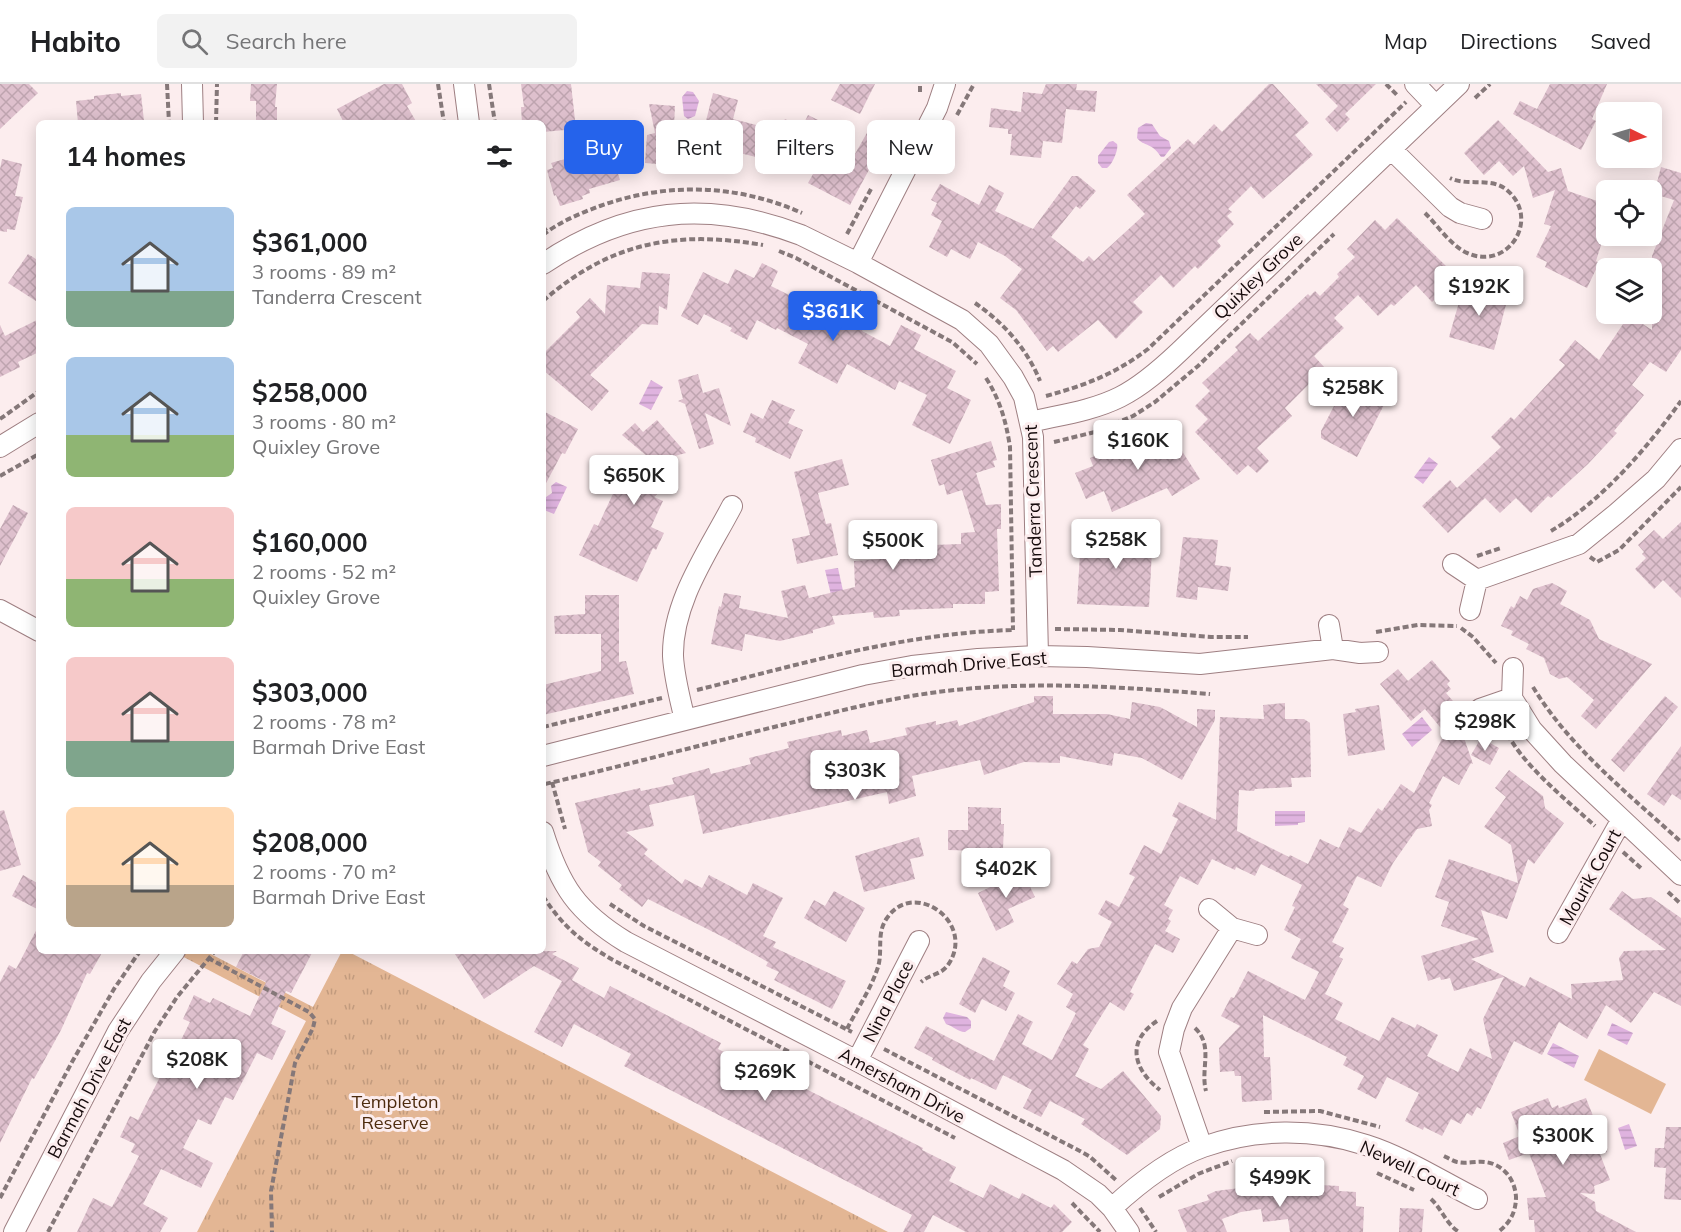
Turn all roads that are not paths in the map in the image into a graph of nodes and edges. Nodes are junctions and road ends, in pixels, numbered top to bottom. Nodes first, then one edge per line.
1 (192, 84) edge
2 (464, 84) edge
3 (945, 84) edge
4 (1459, 84) edge
5 (1413, 91) edge
6 (1436, 106) junction
7 (193, 120) edge
8 (469, 120) edge
9 (1391, 149) junction
10 (1482, 219) dead end
11 (546, 262) edge
12 (858, 263) junction
13 (1030, 422) junction
14 (36, 425) edge
15 (0, 447) edge
16 (1681, 449) edge
17 (732, 506) dead end
18 (1462, 563) road end
19 (1477, 580) junction
20 (0, 610) edge
21 (1464, 618) road end
22 (1329, 625) dead end
23 (36, 629) edge
24 (1333, 649) junction
25 (1369, 653) road end
26 (1038, 656) junction
27 (1513, 668) dead end
28 (1512, 698) junction
29 (1480, 709) dead end
30 (685, 720) junction
31 (546, 755) edge
32 (1622, 821) junction
33 (546, 842) edge
34 (1681, 874) edge
35 (1209, 909) dead end
36 (1232, 928) junction
37 (1558, 933) dead end
38 (1257, 935) dead end
39 (919, 941) dead end
40 (173, 954) edge
41 (858, 1061) junction
42 (1202, 1147) junction
43 (1477, 1199) dead end
44 (1112, 1208) junction
45 (14, 1232) edge
46 (1129, 1232) edge

1 - 7 street
2 - 8 street
3 - 12 street
4 - 6 street, Quixley Grove
5 - 6 street
6 - 9 street, Quixley Grove
9 - 10 street
9 - 13 street, Quixley Grove
11 - 12 street, Tanderra Crescent
12 - 13 street, Tanderra Crescent
13 - 26 street, Tanderra Crescent
14 - 15 street
16 - 19 street
17 - 30 street
18 - 19 street
19 - 21 street
20 - 23 street
22 - 24 street
24 - 25 street, Barmah Drive East
24 - 26 street, Barmah Drive East
26 - 30 street, Barmah Drive East
27 - 28 street
28 - 29 street
28 - 32 street
30 - 31 street, Barmah Drive East
32 - 34 street
32 - 37 street, Mourik Court
33 - 41 street, Amersham Drive
35 - 36 street
36 - 38 street
36 - 42 street
39 - 41 street, Nina Place
40 - 45 street, Barmah Drive East
41 - 44 street, Amersham Drive
42 - 43 street, Newell Court
42 - 44 street, Newell Court
44 - 46 street, Amersham Drive

